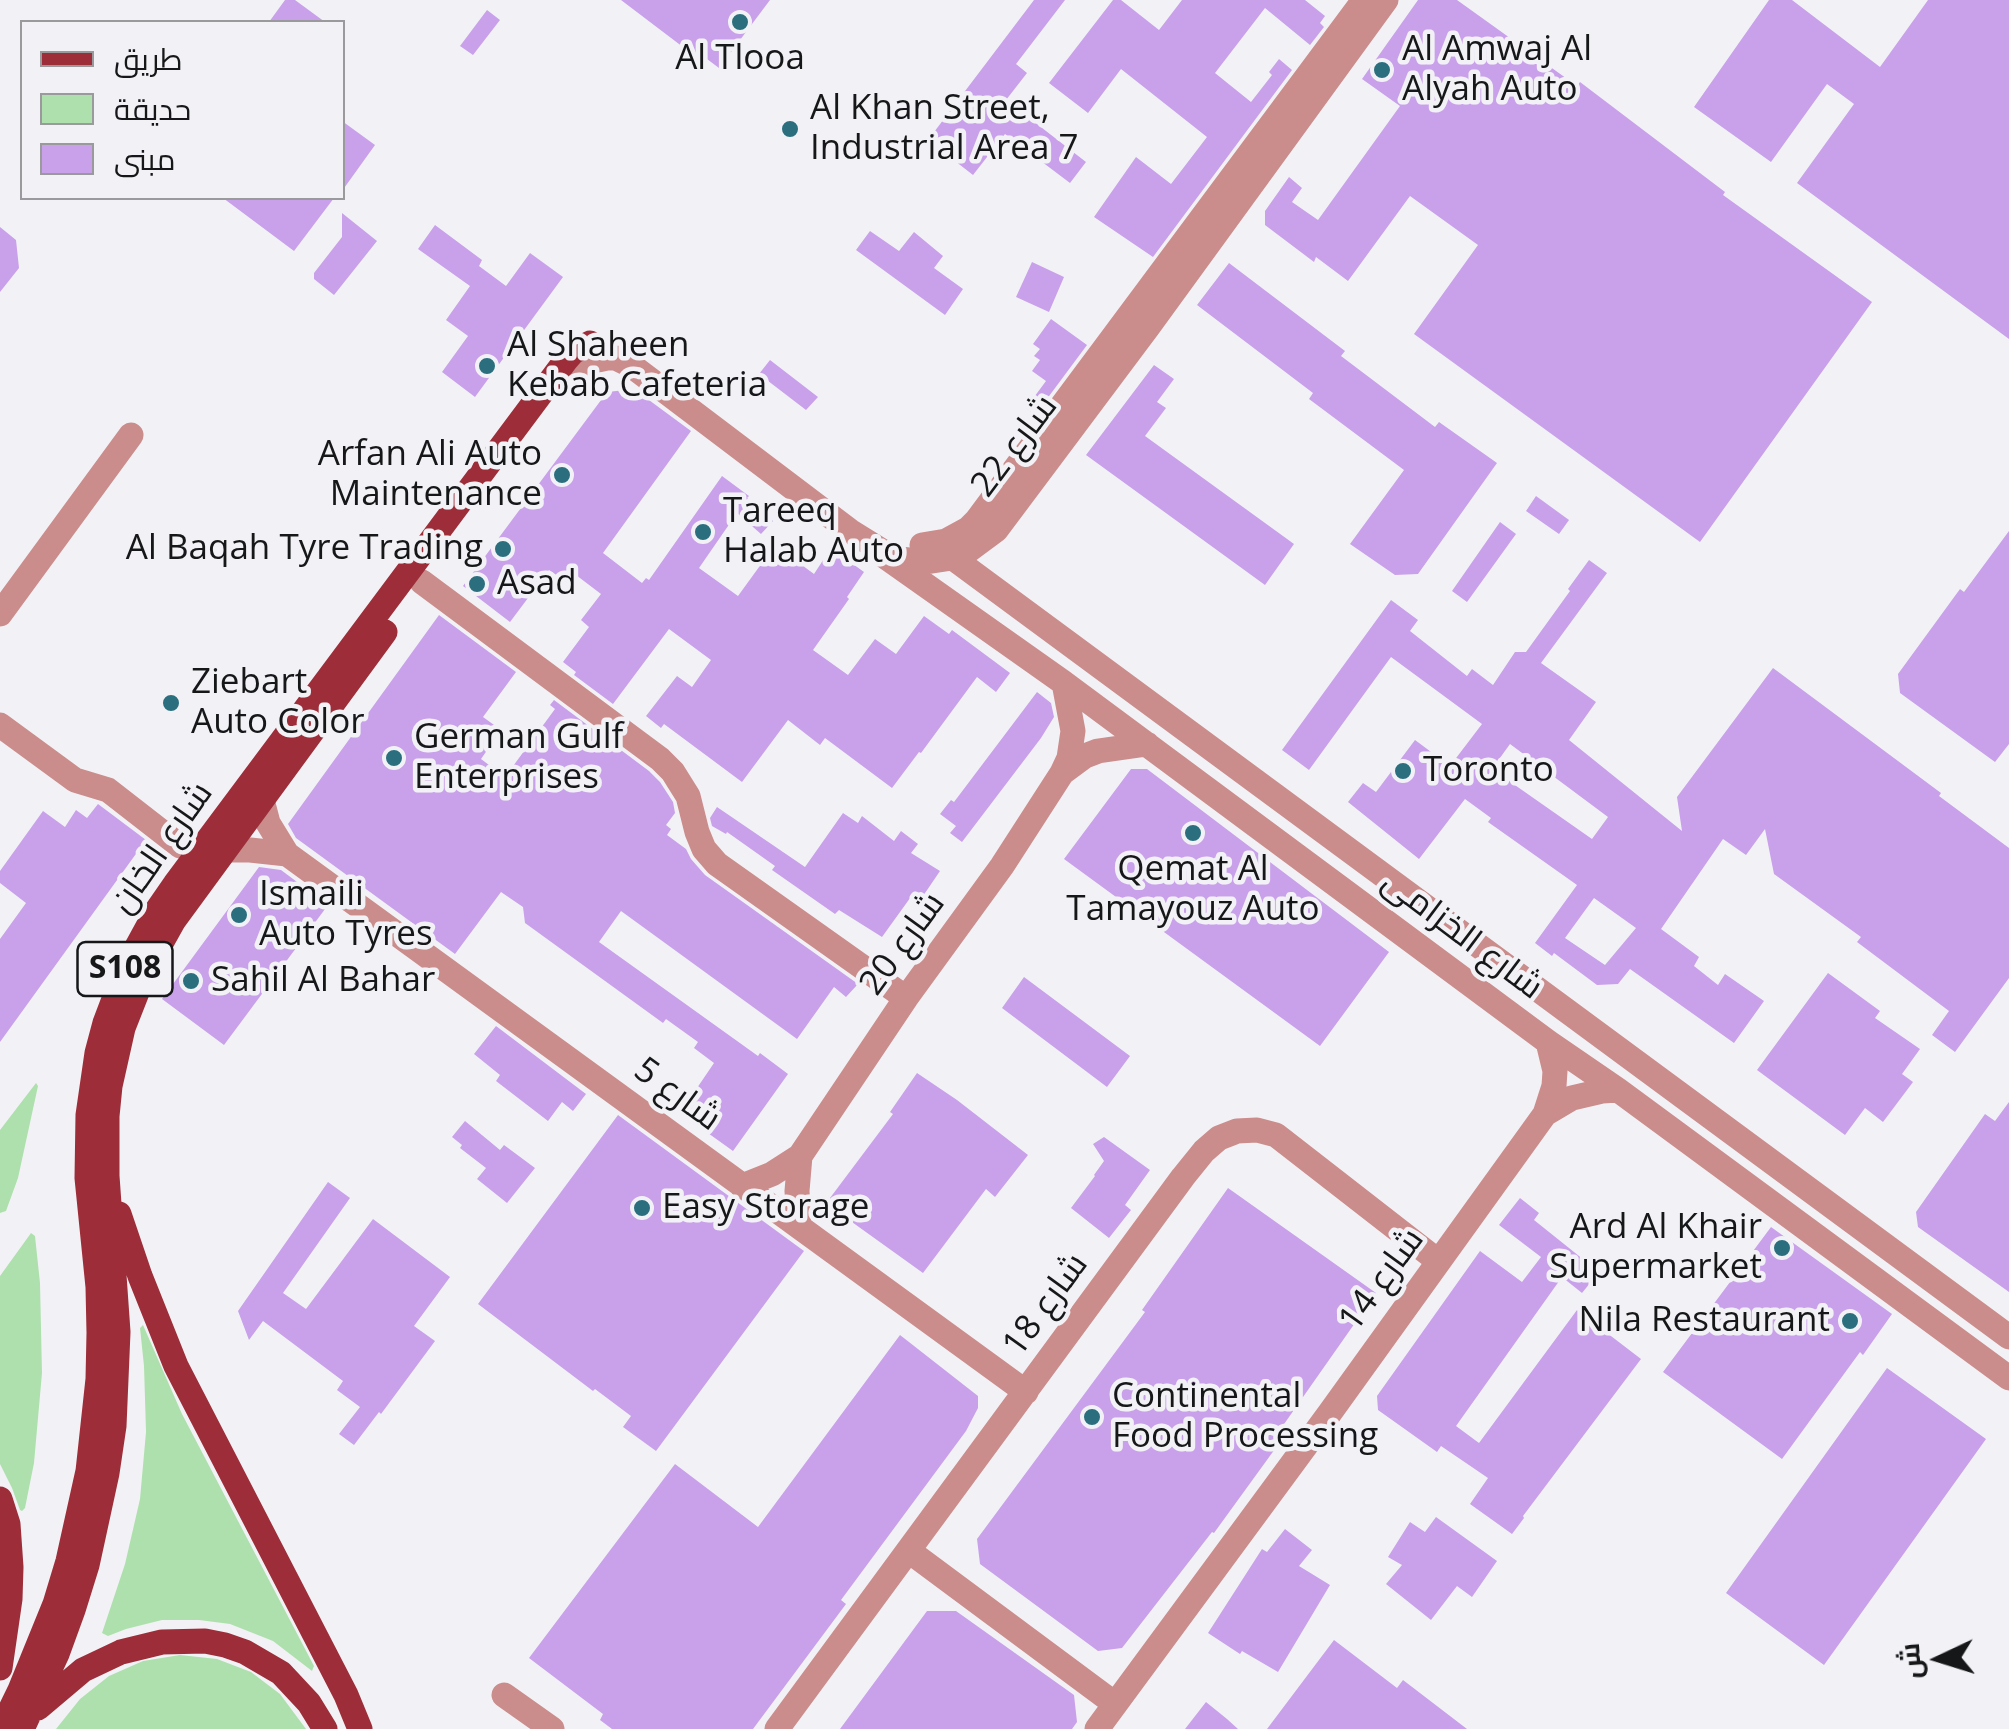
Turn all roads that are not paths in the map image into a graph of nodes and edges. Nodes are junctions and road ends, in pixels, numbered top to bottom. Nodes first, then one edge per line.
1 (1364, 0) edge
2 (1386, 0) edge
3 (590, 343) joint
4 (575, 373) joint
5 (131, 434) dead end
6 (874, 548) junction
7 (943, 551) junction
8 (422, 582) junction
9 (0, 614) edge
10 (1064, 682) junction
11 (0, 724) edge
12 (1147, 744) junction
13 (1062, 774) junction
14 (262, 800) junction
15 (180, 846) dead end
16 (225, 850) junction
17 (286, 854) junction
18 (906, 998) junction
19 (1548, 1042) junction
20 (1618, 1090) junction
21 (1545, 1114) junction
22 (800, 1156) junction
23 (107, 1176) junction
24 (742, 1186) junction
25 (798, 1226) junction
26 (1438, 1261) junction
27 (1898, 1297) junction
28 (2009, 1341) edge
29 (2009, 1378) edge
30 (1026, 1392) junction
31 (0, 1499) edge
32 (909, 1550) junction
33 (0, 1668) edge
34 (504, 1694) dead end
35 (1115, 1704) junction
36 (26, 1722) edge
37 (1, 1729) edge
38 (324, 1729) edge
39 (360, 1729) edge
40 (552, 1729) edge
41 (777, 1729) edge
42 (1097, 1729) edge

1 - 7 street, شارع 22
2 - 7 street, شارع 22
3 - 7 street
3 - 37 main road, شارع الخان / S108
4 - 6 street, شارع 22
4 - 8 main road, شارع الخان / S108
5 - 9 street
6 - 7 street, شارع 22
6 - 10 street, شارع الخزامى
7 - 28 street, شارع الخزامى
8 - 14 main road, شارع الخان / S108
8 - 18 street
10 - 12 street, شارع الخزامى
10 - 13 street, شارع 20
11 - 15 street
12 - 13 street, شارع 20
12 - 19 street, شارع الخزامى
13 - 18 street, شارع 20
14 - 16 main road, شارع الخان / S108
14 - 17 street, شارع 5
16 - 17 street
16 - 23 main road, شارع الخان / S108
17 - 24 street, شارع 5
18 - 22 street, شارع 20
19 - 20 street, شارع الخزامى
19 - 21 street, شارع 14
20 - 21 street, شارع 14
20 - 27 street, شارع الخزامى
21 - 26 street, شارع 14
22 - 24 street, شارع 20
22 - 25 street
23 - 36 main road, شارع الخان / S108
23 - 39 main road
24 - 25 street, شارع 5
25 - 30 street, شارع 5
26 - 30 street, شارع 18
26 - 35 street, شارع 14
27 - 28 street
27 - 29 street, شارع الخزامى
30 - 32 street, شارع 18
31 - 33 main road
32 - 35 street
32 - 41 street, شارع 18
34 - 40 street
35 - 42 street, شارع 14
36 - 38 main road

